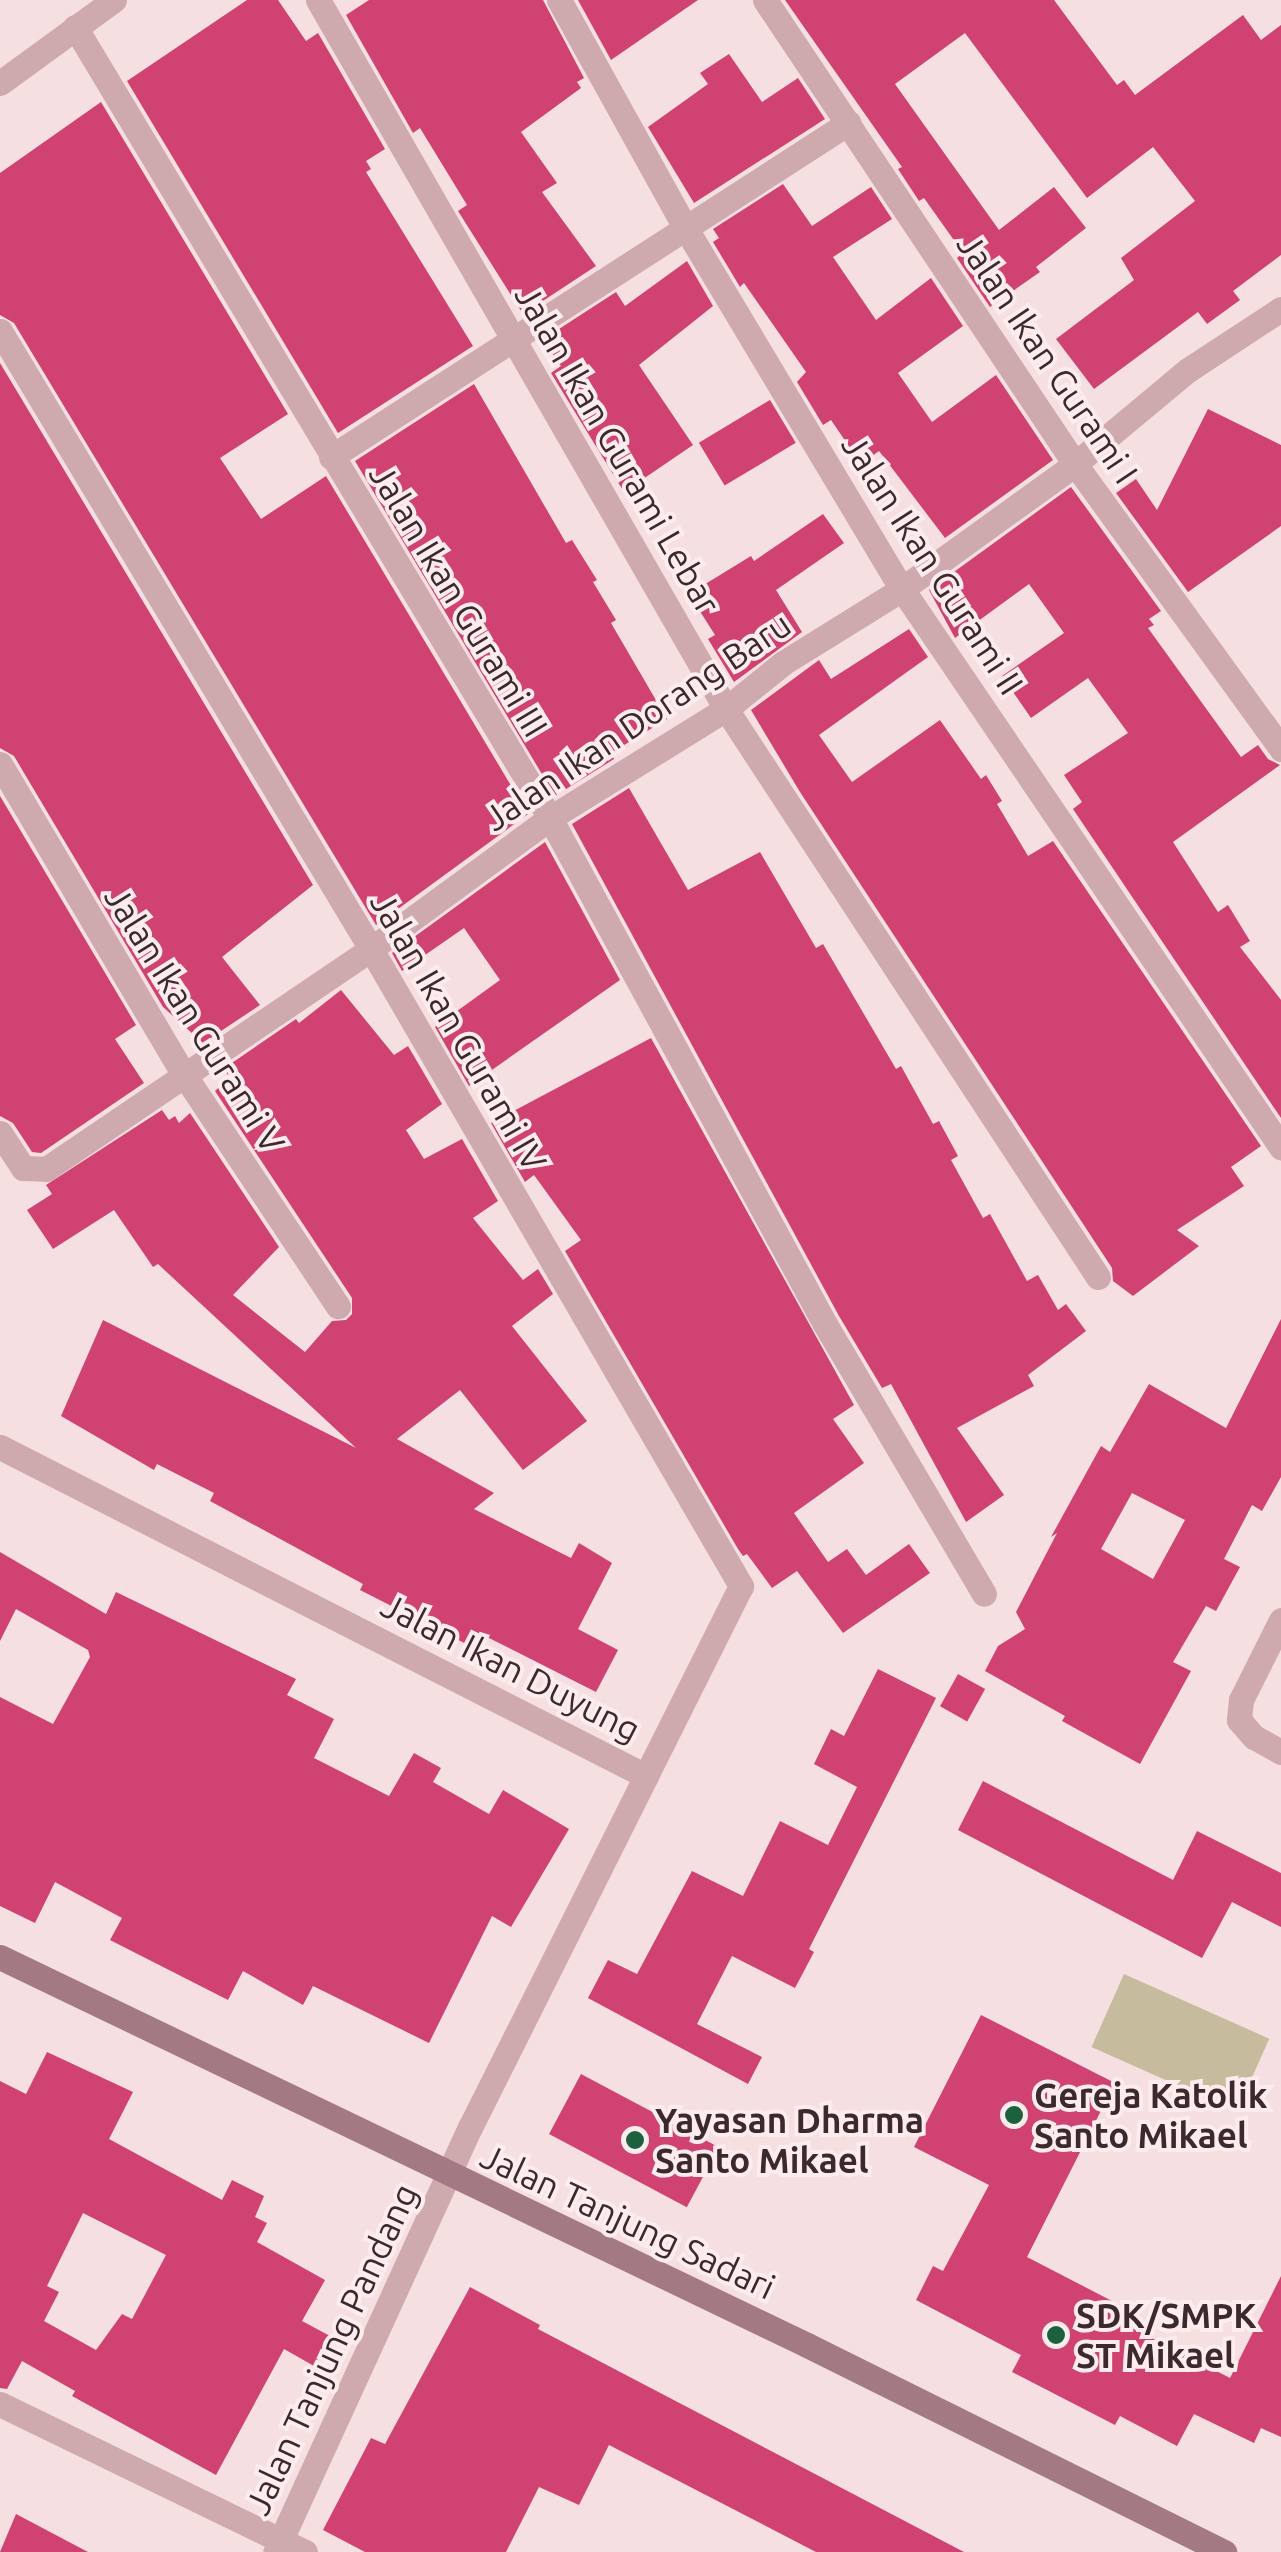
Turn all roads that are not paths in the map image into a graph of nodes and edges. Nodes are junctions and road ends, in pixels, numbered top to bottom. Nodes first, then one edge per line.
1 (114, 0) edge
2 (318, 0) edge
3 (558, 0) edge
4 (765, 0) edge
5 (75, 27) junction
6 (0, 83) edge
7 (848, 123) junction
8 (685, 227) junction
9 (1281, 309) edge
10 (0, 331) edge
11 (518, 340) junction
12 (332, 457) junction
13 (1075, 464) junction
14 (902, 589) junction
15 (726, 709) junction
16 (1281, 749) edge
17 (0, 764) edge
18 (550, 818) junction
19 (371, 949) junction
20 (182, 1073) junction
21 (0, 1132) edge
22 (1281, 1146) edge
23 (1098, 1277) dead end
24 (338, 1306) dead end
25 (0, 1446) edge
26 (984, 1594) dead end
27 (1281, 1620) edge
28 (1281, 1752) edge
29 (646, 1776) junction
30 (0, 1957) edge
31 (450, 2175) junction
32 (0, 2404) edge
33 (278, 2546) edge
34 (305, 2552) edge
35 (1224, 2552) edge

1 - 5 street
2 - 11 street, Jalan Ikan Gurami Lebar
3 - 8 street, Jalan Ikan Gurami II
4 - 7 street, Jalan Ikan Gurami I
5 - 6 street
5 - 12 street, Jalan Ikan Gurami III
7 - 8 street
7 - 13 street, Jalan Ikan Gurami I
8 - 11 street
8 - 14 street, Jalan Ikan Gurami II
9 - 13 street, Jalan Ikan Dorang Baru
10 - 19 street, Jalan Ikan Gurami IV
11 - 12 street
11 - 15 street, Jalan Ikan Gurami Lebar
12 - 18 street, Jalan Ikan Gurami III
13 - 14 street, Jalan Ikan Dorang Baru
13 - 16 street, Jalan Ikan Gurami I
14 - 15 street, Jalan Ikan Dorang Baru
14 - 22 street, Jalan Ikan Gurami II
15 - 18 street, Jalan Ikan Dorang Baru
15 - 23 street, Jalan Ikan Gurami Lebar
17 - 20 street, Jalan Ikan Gurami V
18 - 19 street, Jalan Ikan Dorang Baru
18 - 26 street, Jalan Ikan Gurami III
19 - 20 street, Jalan Ikan Dorang Baru
19 - 29 street, Jalan Ikan Gurami IV
20 - 21 street, Jalan Ikan Dorang Baru
20 - 24 street, Jalan Ikan Gurami V
25 - 29 street, Jalan Ikan Duyung
27 - 28 street
29 - 31 street, Jalan Ikan Duyung
30 - 31 street, Jalan Tanjung Sadari
31 - 33 street, Jalan Tanjung Pandang
31 - 35 street, Jalan Tanjung Sadari
32 - 33 street
33 - 34 street

